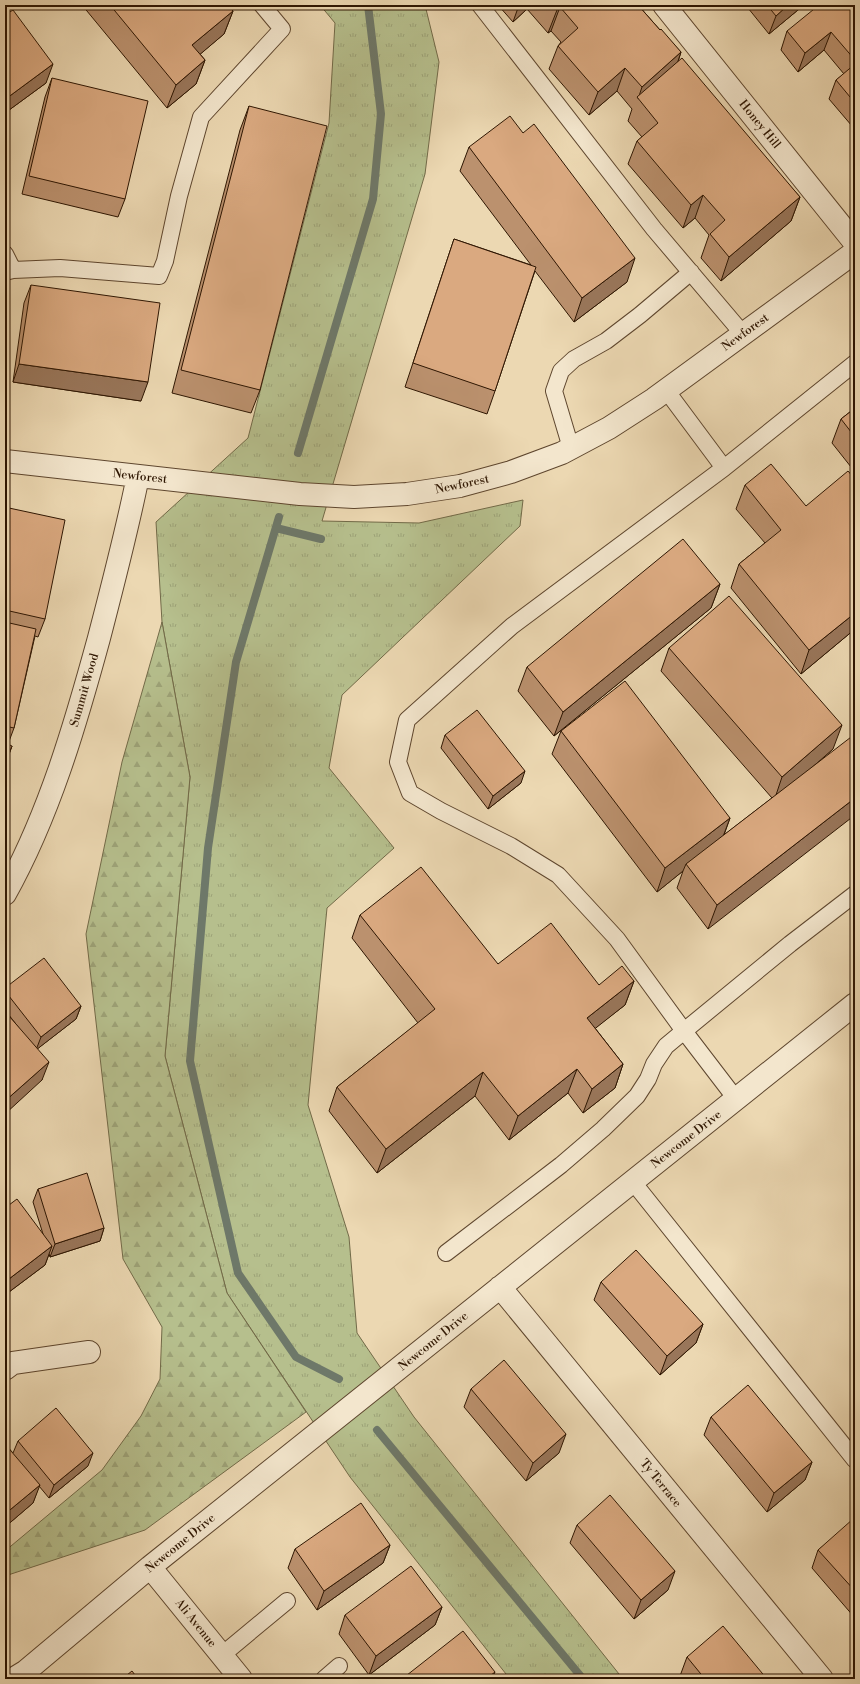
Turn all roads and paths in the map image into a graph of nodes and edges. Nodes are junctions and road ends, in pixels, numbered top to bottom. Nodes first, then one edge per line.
1 (262, 5) edge
2 (480, 5) edge
3 (664, 5) edge
4 (855, 243) edge
5 (855, 252) edge
6 (5, 254) edge
7 (9, 271) edge
8 (691, 272) junction
9 (743, 334) junction
10 (855, 363) edge
11 (666, 390) junction
12 (571, 448) junction
13 (5, 461) edge
14 (724, 468) junction
15 (138, 476) junction
16 (5, 894) edge
17 (855, 894) edge
18 (855, 1004) edge
19 (684, 1031) junction
20 (736, 1099) junction
21 (633, 1182) junction
22 (446, 1253) dead end
23 (500, 1287) junction
24 (89, 1352) dead end
25 (5, 1369) edge
26 (855, 1460) edge
27 (150, 1567) junction
28 (287, 1601) dead end
29 (222, 1655) junction
30 (339, 1666) dead end
31 (13, 1679) edge
32 (241, 1679) edge
33 (324, 1679) edge
34 (822, 1679) edge

1 - 7 lane
2 - 8 lane
3 - 4 street, Honey Hill
5 - 9 street, Newforest
6 - 7 lane
8 - 9 lane
8 - 12 lane
9 - 11 street, Newforest
10 - 14 lane
11 - 12 street, Newforest
11 - 14 lane
12 - 15 street, Newforest
13 - 15 street, Newforest
14 - 19 lane
15 - 16 street, Summit Wood
17 - 19 lane
18 - 20 street, Newcome Drive
19 - 20 lane
19 - 22 lane
20 - 21 street, Newcome Drive
21 - 23 street, Newcome Drive
21 - 26 lane
23 - 27 street, Newcome Drive
23 - 34 street, Ty Terrace
24 - 25 street
27 - 29 street, Ali Avenue
27 - 31 street, Newcome Drive
28 - 29 lane
29 - 32 street, Ali Avenue
30 - 33 lane

